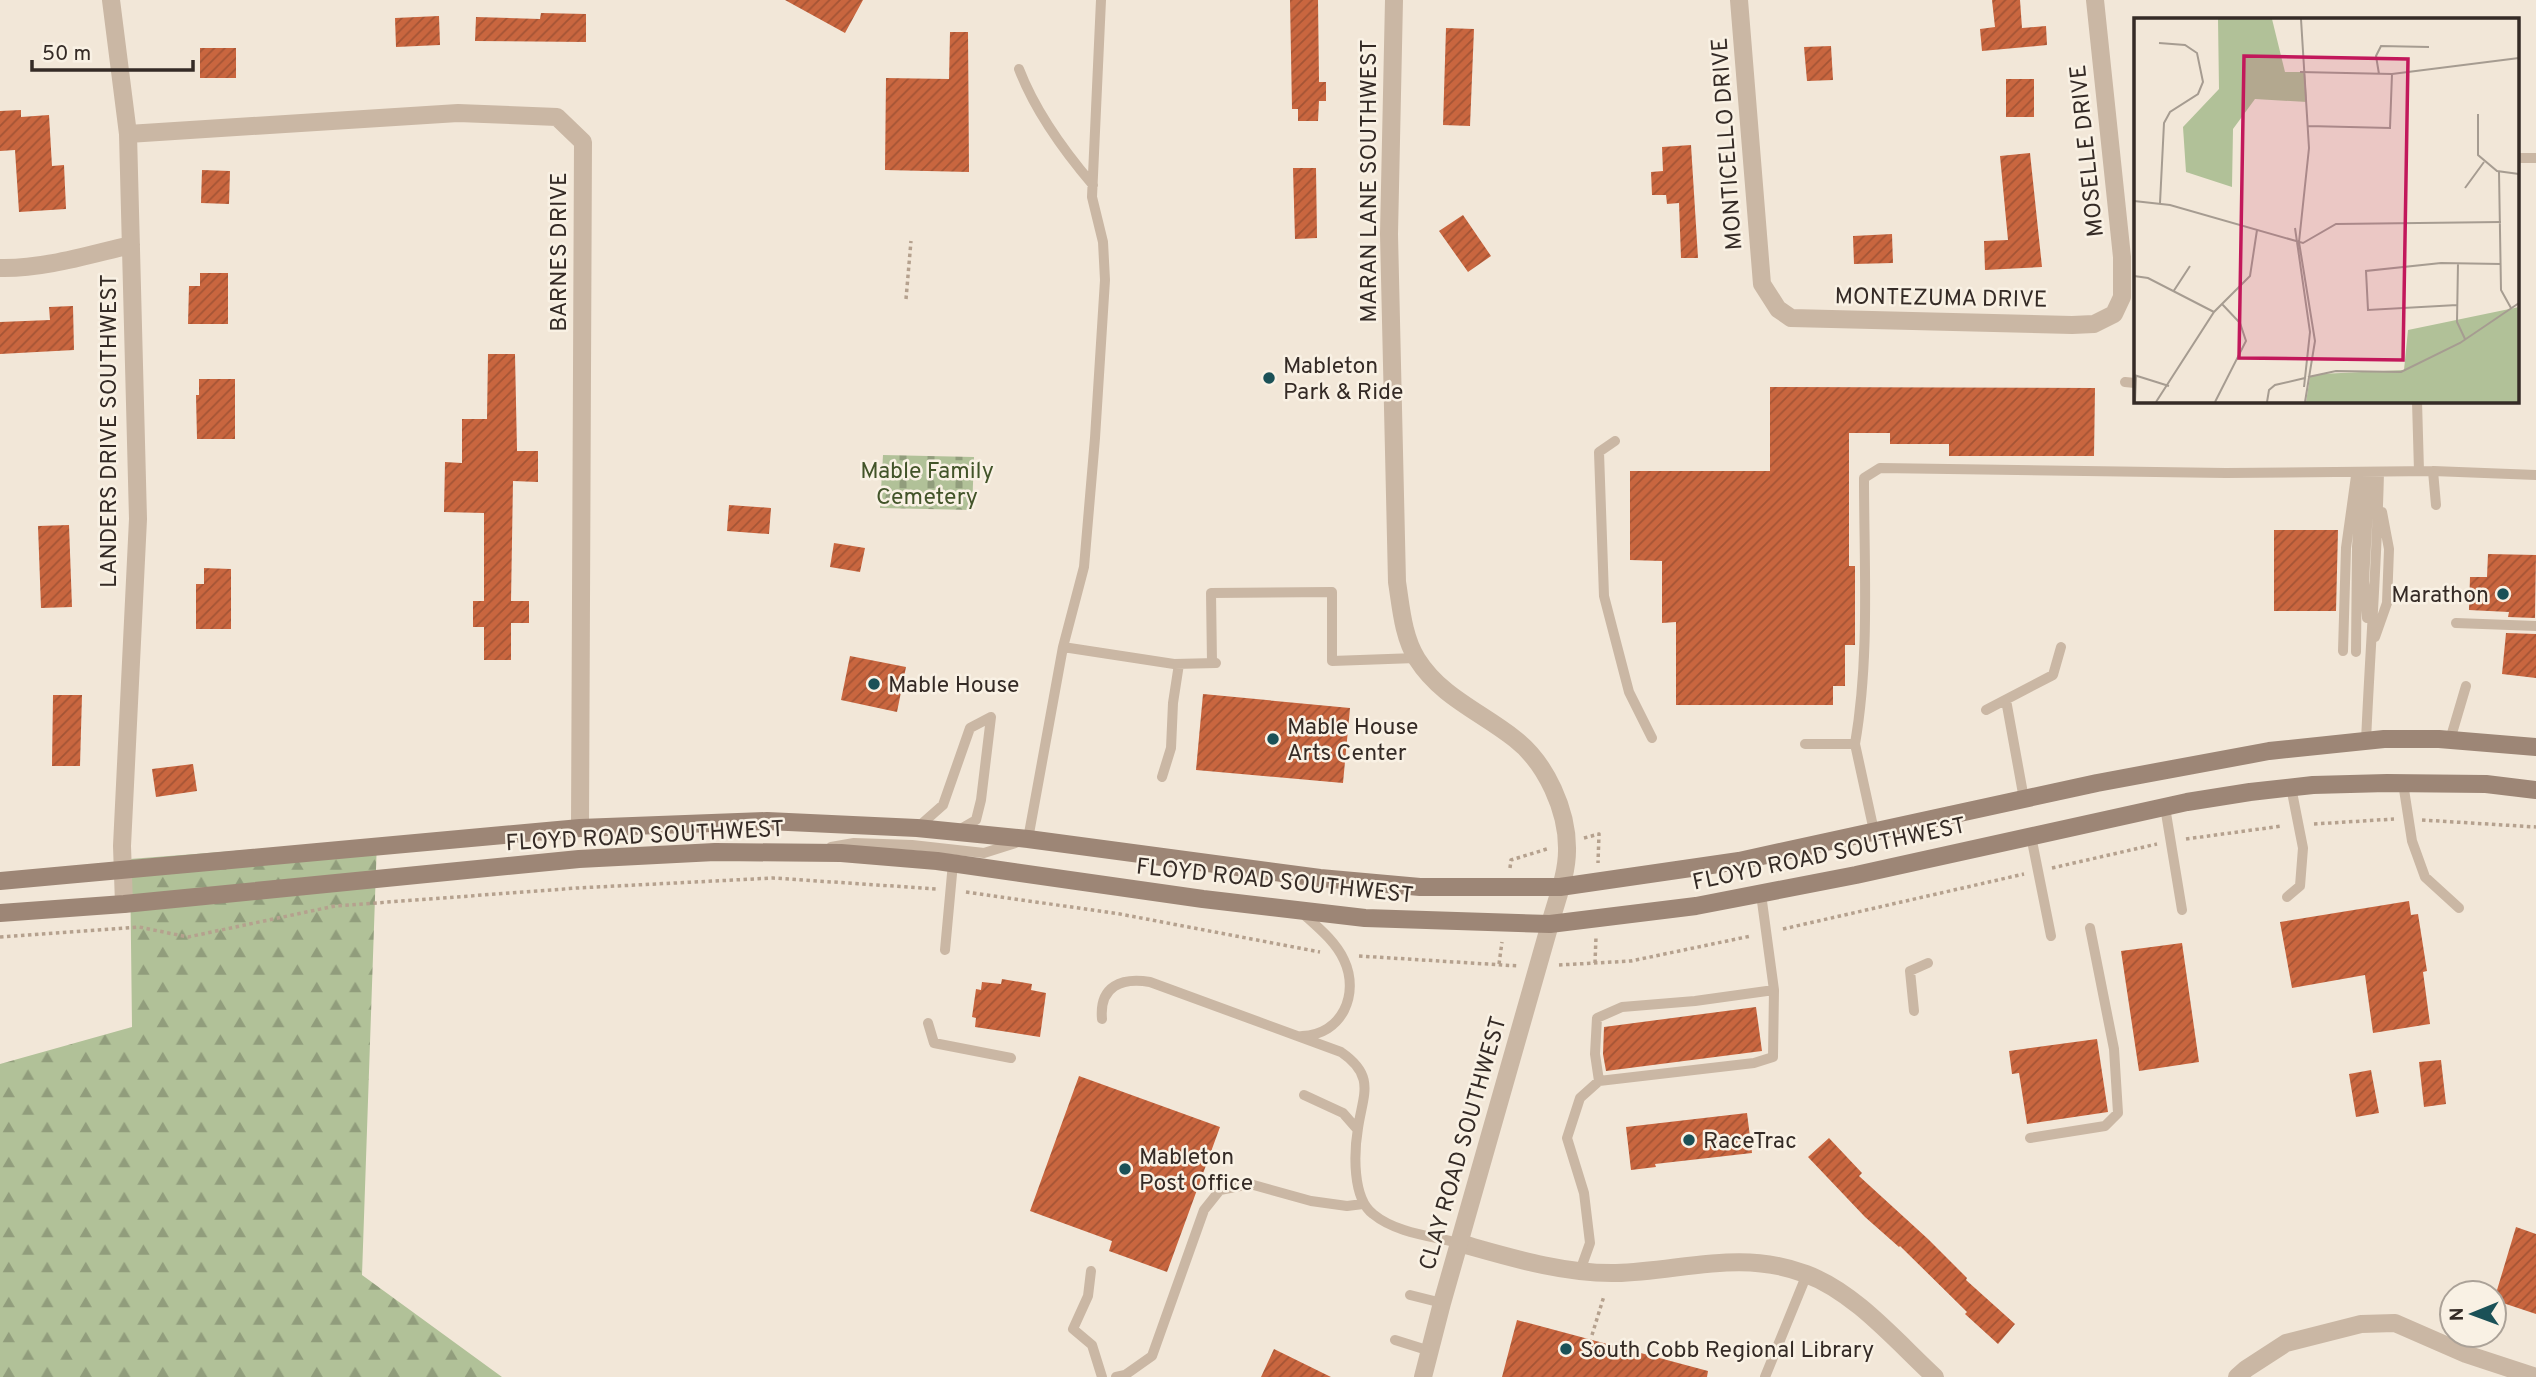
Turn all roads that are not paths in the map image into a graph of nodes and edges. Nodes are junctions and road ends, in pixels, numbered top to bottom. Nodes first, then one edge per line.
1 (111, 0) edge
2 (1101, 0) edge
3 (1394, 0) edge
4 (1740, 0) edge
5 (2095, 0) edge
6 (1019, 69) dead end
7 (128, 134) junction
8 (2518, 158) edge
9 (2536, 158) edge
10 (1093, 185) junction
11 (131, 245) junction
12 (0, 268) edge
13 (1762, 284) joint
14 (2122, 297) joint
15 (2417, 402) edge
16 (1615, 441) dead end
17 (2419, 471) junction
18 (2434, 471) junction
19 (2367, 472) junction
20 (2536, 474) edge
21 (2436, 505) dead end
22 (2456, 623) dead end
23 (2536, 626) edge
24 (1063, 647) junction
25 (2061, 647) dead end
26 (2343, 651) dead end
27 (2356, 652) dead end
28 (2369, 653) junction
29 (1416, 658) junction
30 (1179, 664) junction
31 (2466, 686) dead end
32 (2006, 700) junction
33 (1986, 710) dead end
34 (1652, 738) dead end
35 (2450, 740) junction
36 (2366, 741) junction
37 (1805, 744) dead end
38 (1855, 744) junction
39 (2536, 747) edge
40 (1162, 777) dead end
41 (2403, 783) junction
42 (2291, 787) junction
43 (2536, 790) edge
44 (2024, 799) junction
45 (2165, 807) junction
46 (580, 828) junction
47 (917, 828) junction
48 (1874, 831) junction
49 (955, 832) junction
50 (2031, 836) junction
51 (1028, 839) junction
52 (803, 852) junction
53 (953, 863) junction
54 (123, 871) junction
55 (0, 881) edge
56 (1560, 887) junction
57 (1761, 894) junction
58 (2287, 897) dead end
59 (124, 904) junction
60 (2459, 908) dead end
61 (1299, 910) junction
62 (2182, 910) dead end
63 (0, 913) edge
64 (1550, 924) junction
65 (2091, 928) dead end
66 (2052, 936) dead end
67 (944, 950) dead end
68 (1928, 963) dead end
69 (1774, 990) junction
70 (1914, 1011) dead end
71 (1102, 1019) dead end
72 (928, 1023) dead end
73 (1296, 1036) junction
74 (1011, 1058) dead end
75 (1599, 1081) junction
76 (1304, 1095) dead end
77 (1357, 1129) junction
78 (2029, 1138) dead end
79 (1363, 1204) junction
80 (1459, 1243) junction
81 (1091, 1271) dead end
82 (1580, 1271) junction
83 (1807, 1274) junction
84 (1410, 1295) dead end
85 (1442, 1303) junction
86 (1395, 1340) dead end
87 (1430, 1351) junction
88 (1102, 1377) edge
89 (1116, 1377) edge
90 (1423, 1377) edge
91 (1765, 1377) edge
92 (1934, 1377) edge
93 (2237, 1377) edge
94 (2536, 1377) edge

1 - 7 street, LANDERS DRIVE SOUTHWEST
2 - 10 lane
3 - 29 street, MARAN LANE SOUTHWEST
4 - 13 street, MONTICELLO DRIVE
5 - 14 street, MOSELLE DRIVE
6 - 10 lane
7 - 11 street, LANDERS DRIVE SOUTHWEST
7 - 46 street, BARNES DRIVE
8 - 9 lane
10 - 24 lane
11 - 12 street
11 - 54 street, LANDERS DRIVE SOUTHWEST
13 - 14 street, MONTEZUMA DRIVE
15 - 17 lane
16 - 34 lane
17 - 18 lane
17 - 19 lane
18 - 20 lane
18 - 21 lane
19 - 26 lane
19 - 27 lane
19 - 28 lane
19 - 28 lane
19 - 38 lane
22 - 23 lane
24 - 30 lane
24 - 51 lane
25 - 32 lane
28 - 36 lane
29 - 30 lane
29 - 56 street, MARAN LANE SOUTHWEST
30 - 40 lane
31 - 35 lane
32 - 33 lane
32 - 44 lane
35 - 36 main road, FLOYD ROAD SOUTHWEST
35 - 39 main road, FLOYD ROAD SOUTHWEST
36 - 44 main road, FLOYD ROAD SOUTHWEST
37 - 38 lane
38 - 48 lane
41 - 42 main road, FLOYD ROAD SOUTHWEST
41 - 43 main road, FLOYD ROAD SOUTHWEST
41 - 60 lane
42 - 45 main road, FLOYD ROAD SOUTHWEST
42 - 58 lane
44 - 48 main road, FLOYD ROAD SOUTHWEST
45 - 50 main road, FLOYD ROAD SOUTHWEST
45 - 62 lane
46 - 47 main road, FLOYD ROAD SOUTHWEST
46 - 54 main road, FLOYD ROAD SOUTHWEST
47 - 49 main road, FLOYD ROAD SOUTHWEST
47 - 49 lane
48 - 56 main road, FLOYD ROAD SOUTHWEST
49 - 51 main road, FLOYD ROAD SOUTHWEST
50 - 57 main road, FLOYD ROAD SOUTHWEST
50 - 66 lane
51 - 52 lane
51 - 56 main road, FLOYD ROAD SOUTHWEST
52 - 53 main road, FLOYD ROAD SOUTHWEST
52 - 59 main road, FLOYD ROAD SOUTHWEST
53 - 61 main road, FLOYD ROAD SOUTHWEST
53 - 67 lane
54 - 55 main road, FLOYD ROAD SOUTHWEST
54 - 59 street, LANDERS DRIVE SOUTHWEST
56 - 64 street, MARAN LANE SOUTHWEST
57 - 64 main road, FLOYD ROAD SOUTHWEST
57 - 69 lane
59 - 63 main road, FLOYD ROAD SOUTHWEST
61 - 64 main road, FLOYD ROAD SOUTHWEST
61 - 73 lane
64 - 80 street, CLAY ROAD SOUTHWEST
65 - 78 lane
68 - 70 lane
69 - 75 lane
69 - 75 lane
71 - 73 lane
72 - 74 lane
73 - 77 lane
75 - 82 lane
76 - 77 lane
77 - 79 lane
79 - 80 lane
79 - 89 lane
80 - 82 street
80 - 85 street, CLAY ROAD SOUTHWEST
81 - 88 lane
82 - 83 street
83 - 91 lane
83 - 92 street
84 - 85 lane
85 - 87 street, CLAY ROAD SOUTHWEST
86 - 87 lane
87 - 90 street, CLAY ROAD SOUTHWEST
93 - 94 street

